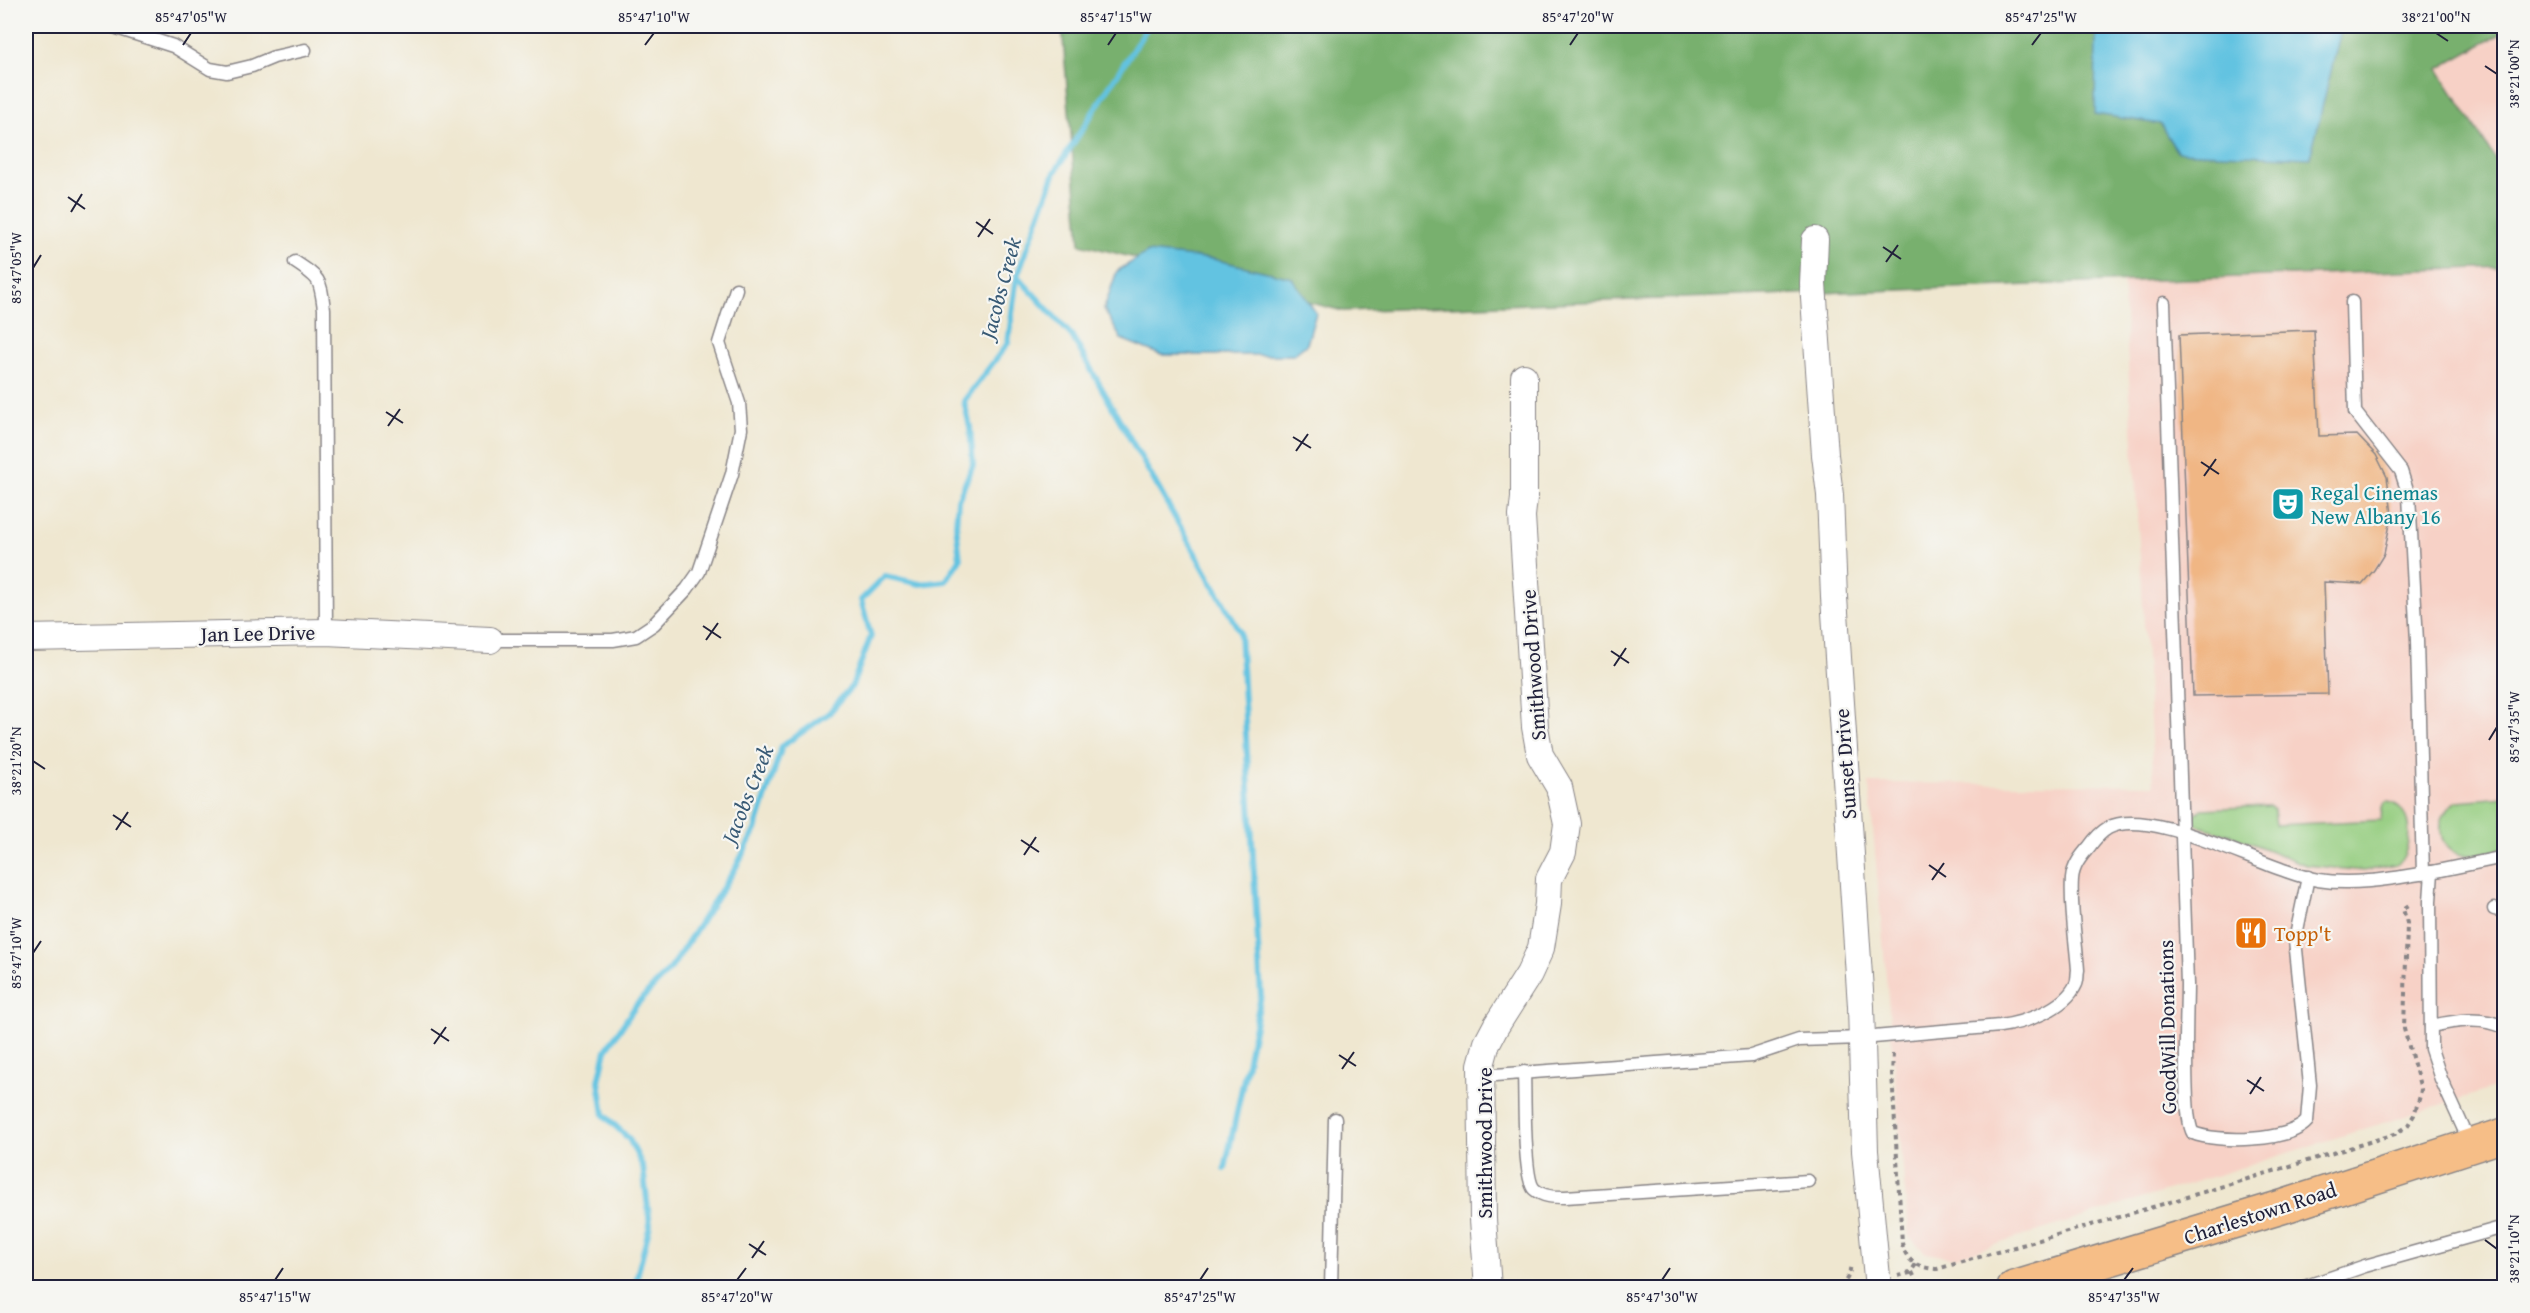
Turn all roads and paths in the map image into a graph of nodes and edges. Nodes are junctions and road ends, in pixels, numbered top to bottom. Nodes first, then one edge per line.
1 (111, 26) edge
2 (305, 50) dead end
3 (1815, 240) dead end
4 (295, 262) dead end
5 (736, 289) dead end
6 (2352, 302) dead end
7 (2164, 303) dead end
8 (1524, 377) dead end
9 (326, 632) junction
10 (26, 638) edge
11 (490, 640) joint
12 (2182, 832) junction
13 (2505, 856) edge
14 (2427, 873) junction
15 (2308, 877) junction
16 (2409, 905) dead end
17 (2431, 1026) junction
18 (2505, 1027) edge
19 (1862, 1038) junction
20 (1893, 1054) dead end
21 (1524, 1072) junction
22 (1480, 1076) junction
23 (1335, 1119) dead end
24 (2505, 1135) edge
25 (2471, 1145) junction
26 (1808, 1181) dead end
27 (2505, 1227) edge
28 (1912, 1272) dead end
29 (1331, 1287) edge
30 (1488, 1287) edge
31 (1878, 1287) edge
32 (1920, 1287) edge
33 (2014, 1287) edge
34 (2301, 1287) edge

1 - 2 lane
3 - 19 street, Sunset Drive
4 - 9 lane
5 - 11 lane
6 - 14 lane
7 - 12 lane, GoodWill Donations
8 - 22 street, Smithwood Drive
9 - 10 street, Jan Lee Drive
9 - 11 street, Jan Lee Drive
12 - 15 lane
12 - 15 lane, GoodWill Donations
12 - 19 lane
13 - 14 lane
14 - 15 lane
14 - 17 lane
16 - 20 path
17 - 18 lane
17 - 25 lane
19 - 21 lane
19 - 31 street, Sunset Drive
21 - 22 lane
21 - 26 lane
22 - 30 street, Smithwood Drive
23 - 29 lane
24 - 25 main road, Charlestown Road
25 - 33 main road, Charlestown Road
27 - 34 lane
28 - 32 path

